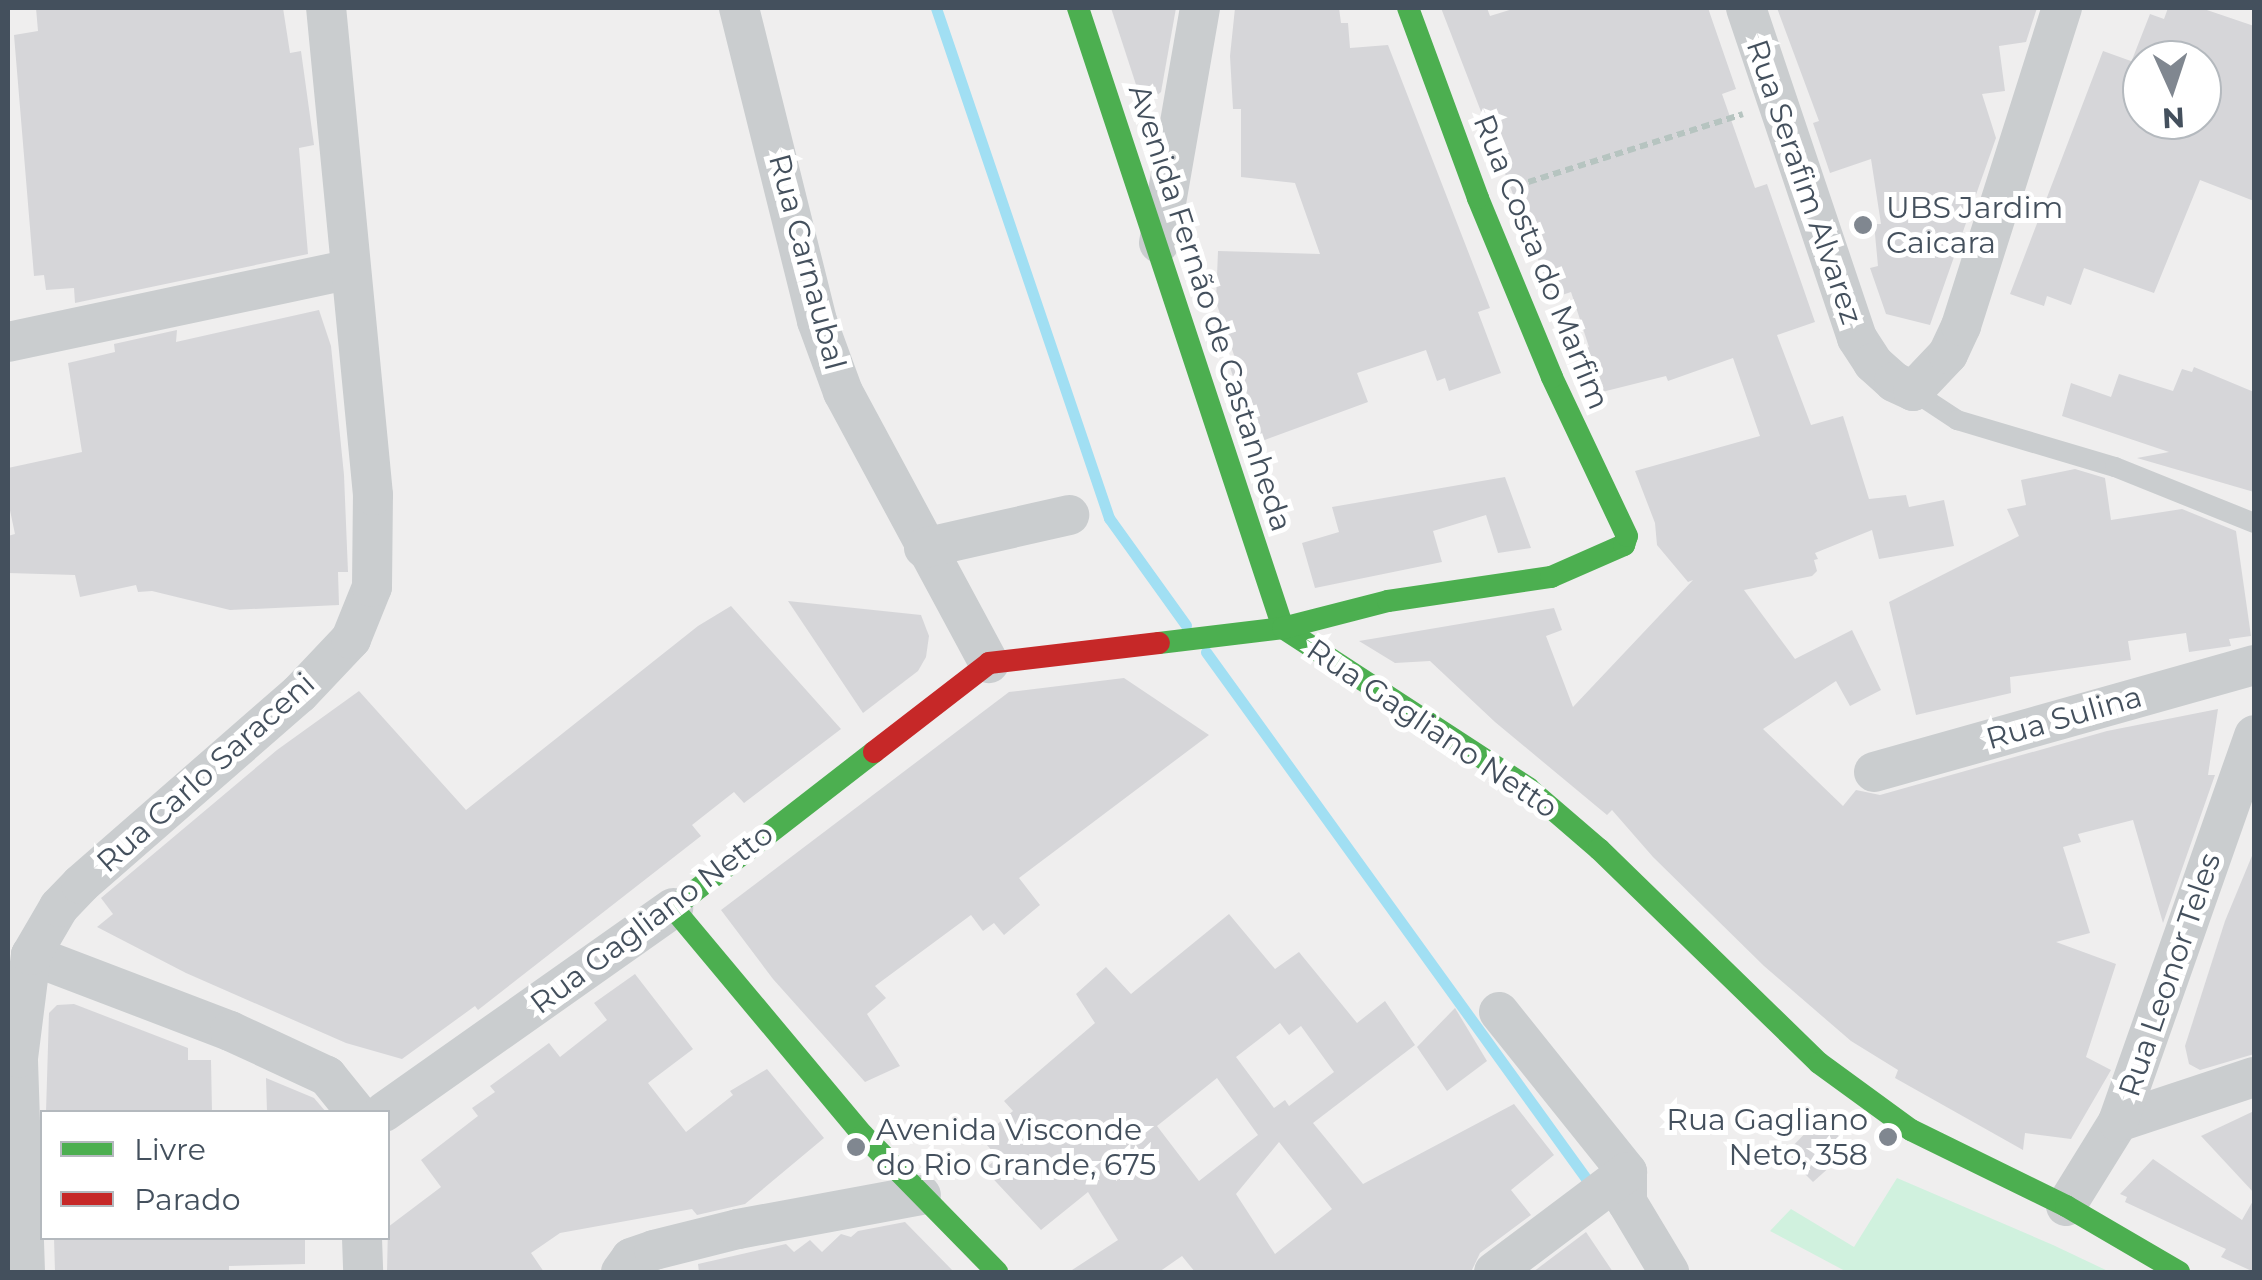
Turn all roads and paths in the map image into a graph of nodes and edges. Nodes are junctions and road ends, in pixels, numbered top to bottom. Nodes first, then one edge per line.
1 (326, 8) edge
2 (739, 8) edge
3 (1078, 8) edge
4 (1200, 8) edge
5 (1408, 8) edge
6 (1746, 8) edge
7 (2062, 8) edge
8 (1777, 102) junction
9 (1478, 198) junction
10 (1159, 244) junction
11 (350, 269) junction
12 (8, 333) edge
13 (1914, 391) junction
14 (1068, 515) dead end
15 (2254, 523) edge
16 (924, 548) junction
17 (1283, 628) junction
18 (988, 663) junction
19 (2254, 665) edge
20 (2254, 735) edge
21 (1874, 772) dead end
22 (673, 908) junction
23 (31, 954) junction
24 (1499, 1012) dead end
25 (2254, 1077) edge
26 (354, 1110) edge
27 (387, 1110) edge
28 (2118, 1122) junction
29 (1627, 1172) junction
30 (921, 1195) junction
31 (2066, 1206) junction
32 (362, 1240) edge
33 (25, 1272) edge
34 (363, 1272) edge
35 (621, 1272) edge
36 (997, 1272) edge
37 (1494, 1272) edge
38 (1669, 1272) edge
39 (2179, 1272) edge

1 - 11 street, Rua Carlo Saraceni
2 - 16 street, Rua Carnaubal
3 - 10 street, Avenida Fernão de Castanheda
4 - 10 street
5 - 9 street, Rua Costa do Marfim
6 - 8 street, Rua Serafim Alvarez
7 - 13 street
8 - 9 path
8 - 13 street, Rua Serafim Alvarez
9 - 17 street, Rua Costa do Marfim
10 - 17 street, Avenida Fernão de Castanheda
11 - 12 street
11 - 23 street, Rua Carlo Saraceni
13 - 15 lane
14 - 16 street
16 - 18 street, Rua Carnaubal
17 - 18 street, Rua Gagliano Netto
17 - 31 street, Rua Gagliano Netto
18 - 22 street, Rua Gagliano Netto
19 - 21 street, Rua Sulina
20 - 28 street, Rua Leonor Teles
22 - 27 street, Rua Gagliano Netto
22 - 30 street
23 - 26 street
23 - 33 street, Rua Carlo Saraceni
24 - 29 street
25 - 28 street
28 - 31 street, Rua Leonor Teles
29 - 37 street
29 - 38 street
30 - 35 street
30 - 36 street
31 - 39 street, Rua Gagliano Netto
32 - 34 street

